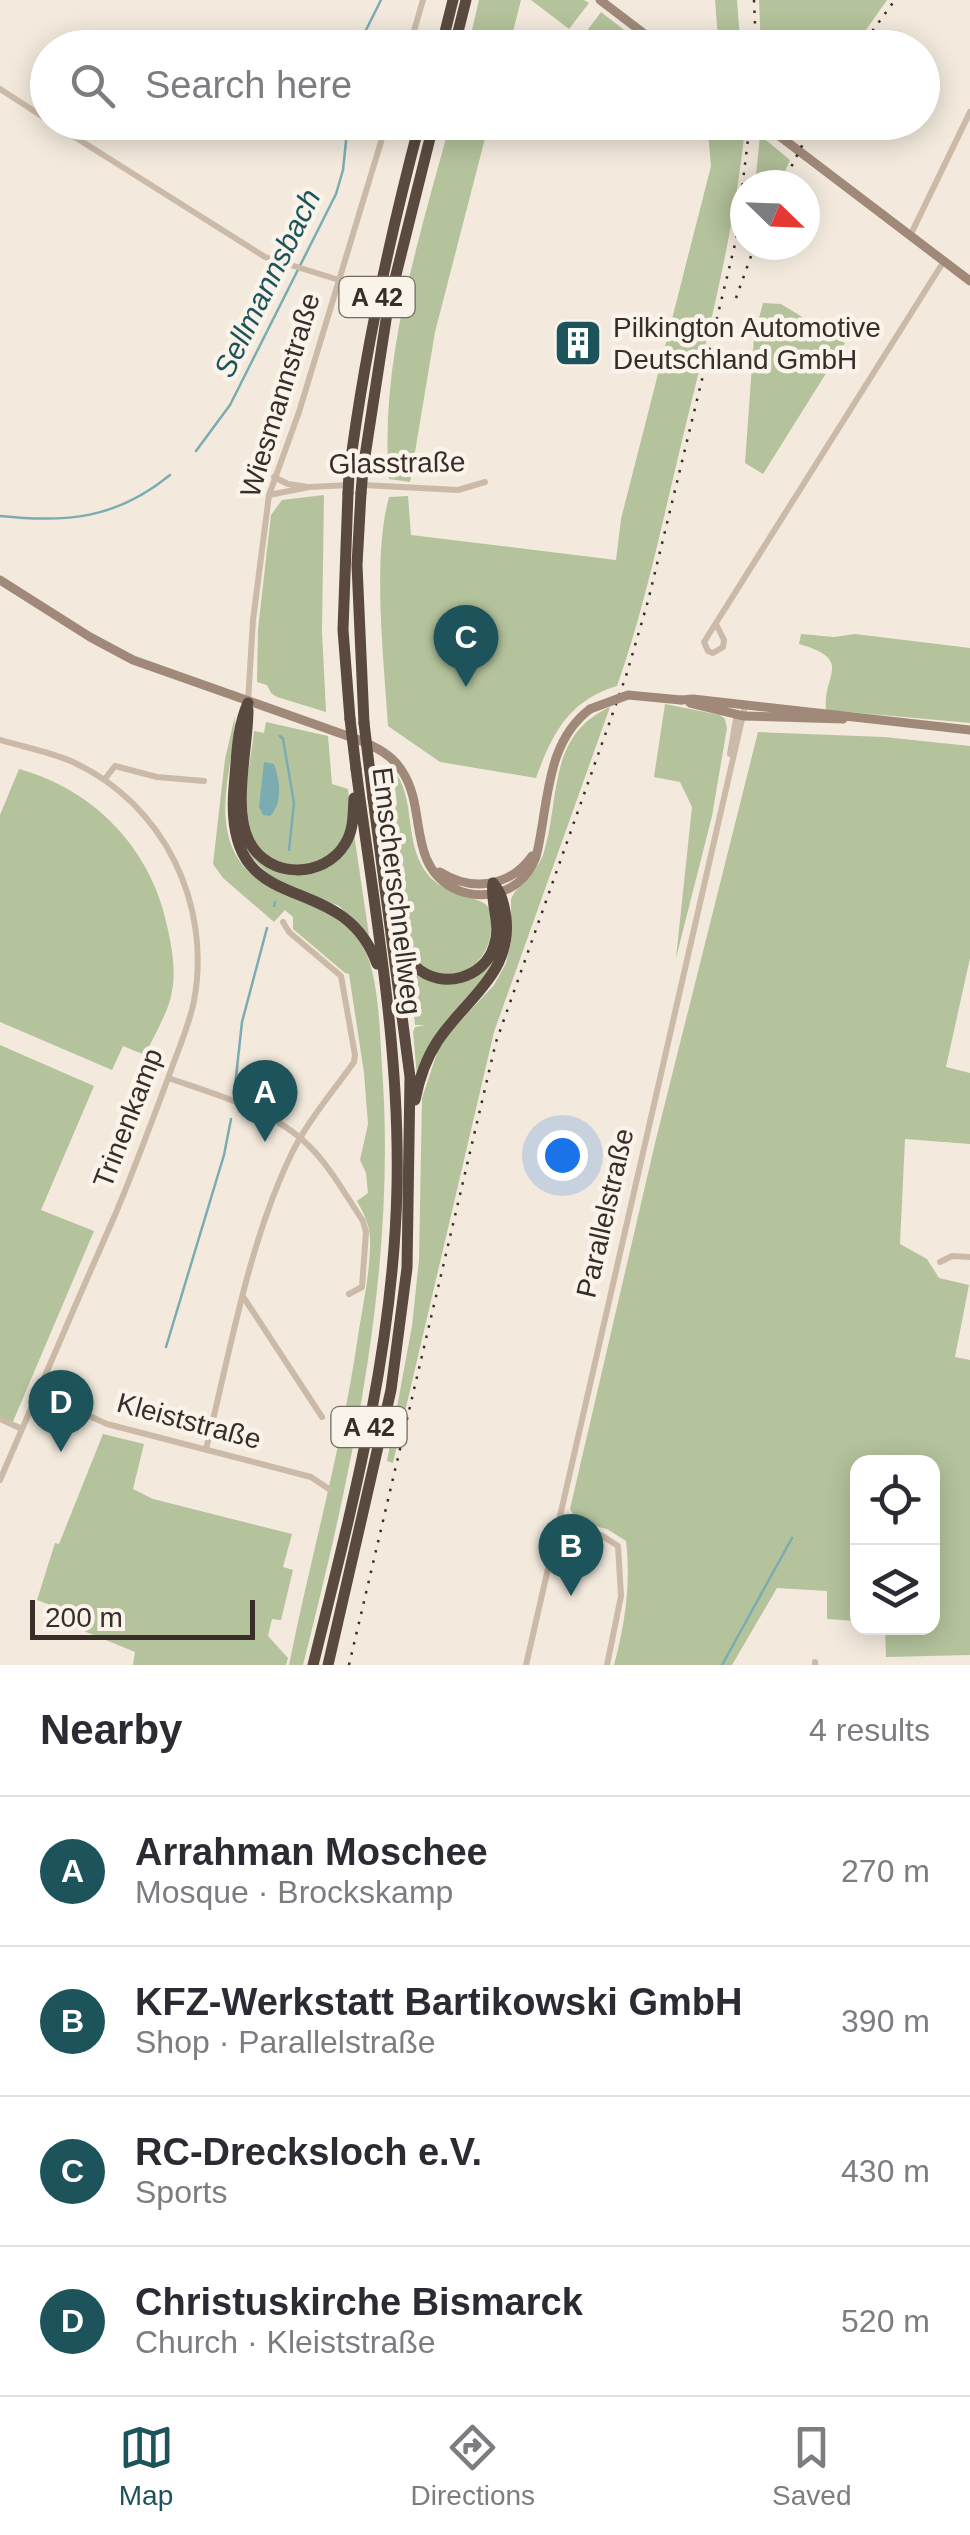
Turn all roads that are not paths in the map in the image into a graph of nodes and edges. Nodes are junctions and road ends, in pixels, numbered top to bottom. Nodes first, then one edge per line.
1 (423, 0) edge
2 (453, 0) edge
3 (466, 0) edge
4 (600, 0) edge
5 (414, 30) edge
6 (446, 30) edge
7 (458, 30) edge
8 (639, 30) edge
9 (0, 89) edge
10 (30, 109) edge
11 (970, 112) edge
12 (79, 140) edge
13 (382, 140) edge
14 (416, 140) edge
15 (430, 140) edge
16 (785, 140) edge
17 (910, 236) junction
18 (944, 261) junction
19 (339, 280) junction
20 (970, 280) edge
21 (274, 477) junction
22 (485, 482) dead end
23 (309, 487) junction
24 (354, 493) junction
25 (269, 495) junction
26 (0, 580) edge
27 (716, 624) dead end
28 (248, 703) junction
29 (741, 710) junction
30 (970, 730) edge
31 (0, 740) edge
32 (104, 780) junction
33 (204, 781) dead end
34 (357, 792) junction
35 (495, 890) junction
36 (388, 904) junction
37 (283, 922) dead end
38 (386, 989) junction
39 (168, 1078) junction
40 (300, 1138) junction
41 (410, 1138) junction
42 (970, 1257) edge
43 (940, 1262) dead end
44 (349, 1294) dead end
45 (243, 1297) junction
46 (38, 1393) junction
47 (322, 1417) dead end
48 (0, 1420) edge
49 (22, 1429) junction
50 (206, 1450) junction
51 (0, 1480) edge
52 (330, 1489) dead end
53 (558, 1524) junction
54 (313, 1665) edge
55 (328, 1665) edge
56 (526, 1665) edge
57 (608, 1665) edge

1 - 5 street
2 - 6 highway
3 - 7 highway
4 - 8 main road
9 - 10 street, Wiesmannstraße
11 - 17 street
12 - 19 street, Wiesmannstraße
13 - 19 street, Wiesmannstraße
14 - 24 highway, Emscherschnellweg / A 42, bridge
15 - 24 highway, Emscherschnellweg / A 42, bridge
16 - 17 main road
17 - 18 main road
18 - 20 main road
18 - 27 street
19 - 21 street, Wiesmannstraße
21 - 23 street, Glasstraße
21 - 25 street, Wiesmannstraße
22 - 23 street, Glasstraße
23 - 25 street, Glasstraße
24 - 34 highway, Emscherschnellweg / A 42, bridge
24 - 36 highway, Emscherschnellweg / A 42, bridge
25 - 28 street, Wiesmannstraße
26 - 28 main road
28 - 34 highway
28 - 35 main road
28 - 38 highway
29 - 30 main road
29 - 35 main road, bridge
29 - 53 street, Parallelstraße
31 - 32 street, Trinenkamp
32 - 33 street
32 - 39 street, Trinenkamp
34 - 38 highway, Emscherschnellweg / A 42
35 - 36 highway
35 - 41 highway
36 - 41 highway, Emscherschnellweg / A 42
37 - 40 street
38 - 54 highway, Emscherschnellweg / A 42
39 - 40 street
39 - 46 street, Trinenkamp
40 - 44 street
40 - 45 street
41 - 55 highway, Emscherschnellweg / A 42
42 - 43 street
45 - 47 street
45 - 50 street
46 - 49 street, Trinenkamp
46 - 50 street, Kleiststraße
48 - 49 street
49 - 51 street, Trinenkamp
50 - 52 street, Kleiststraße
53 - 56 street, Parallelstraße
53 - 57 street

